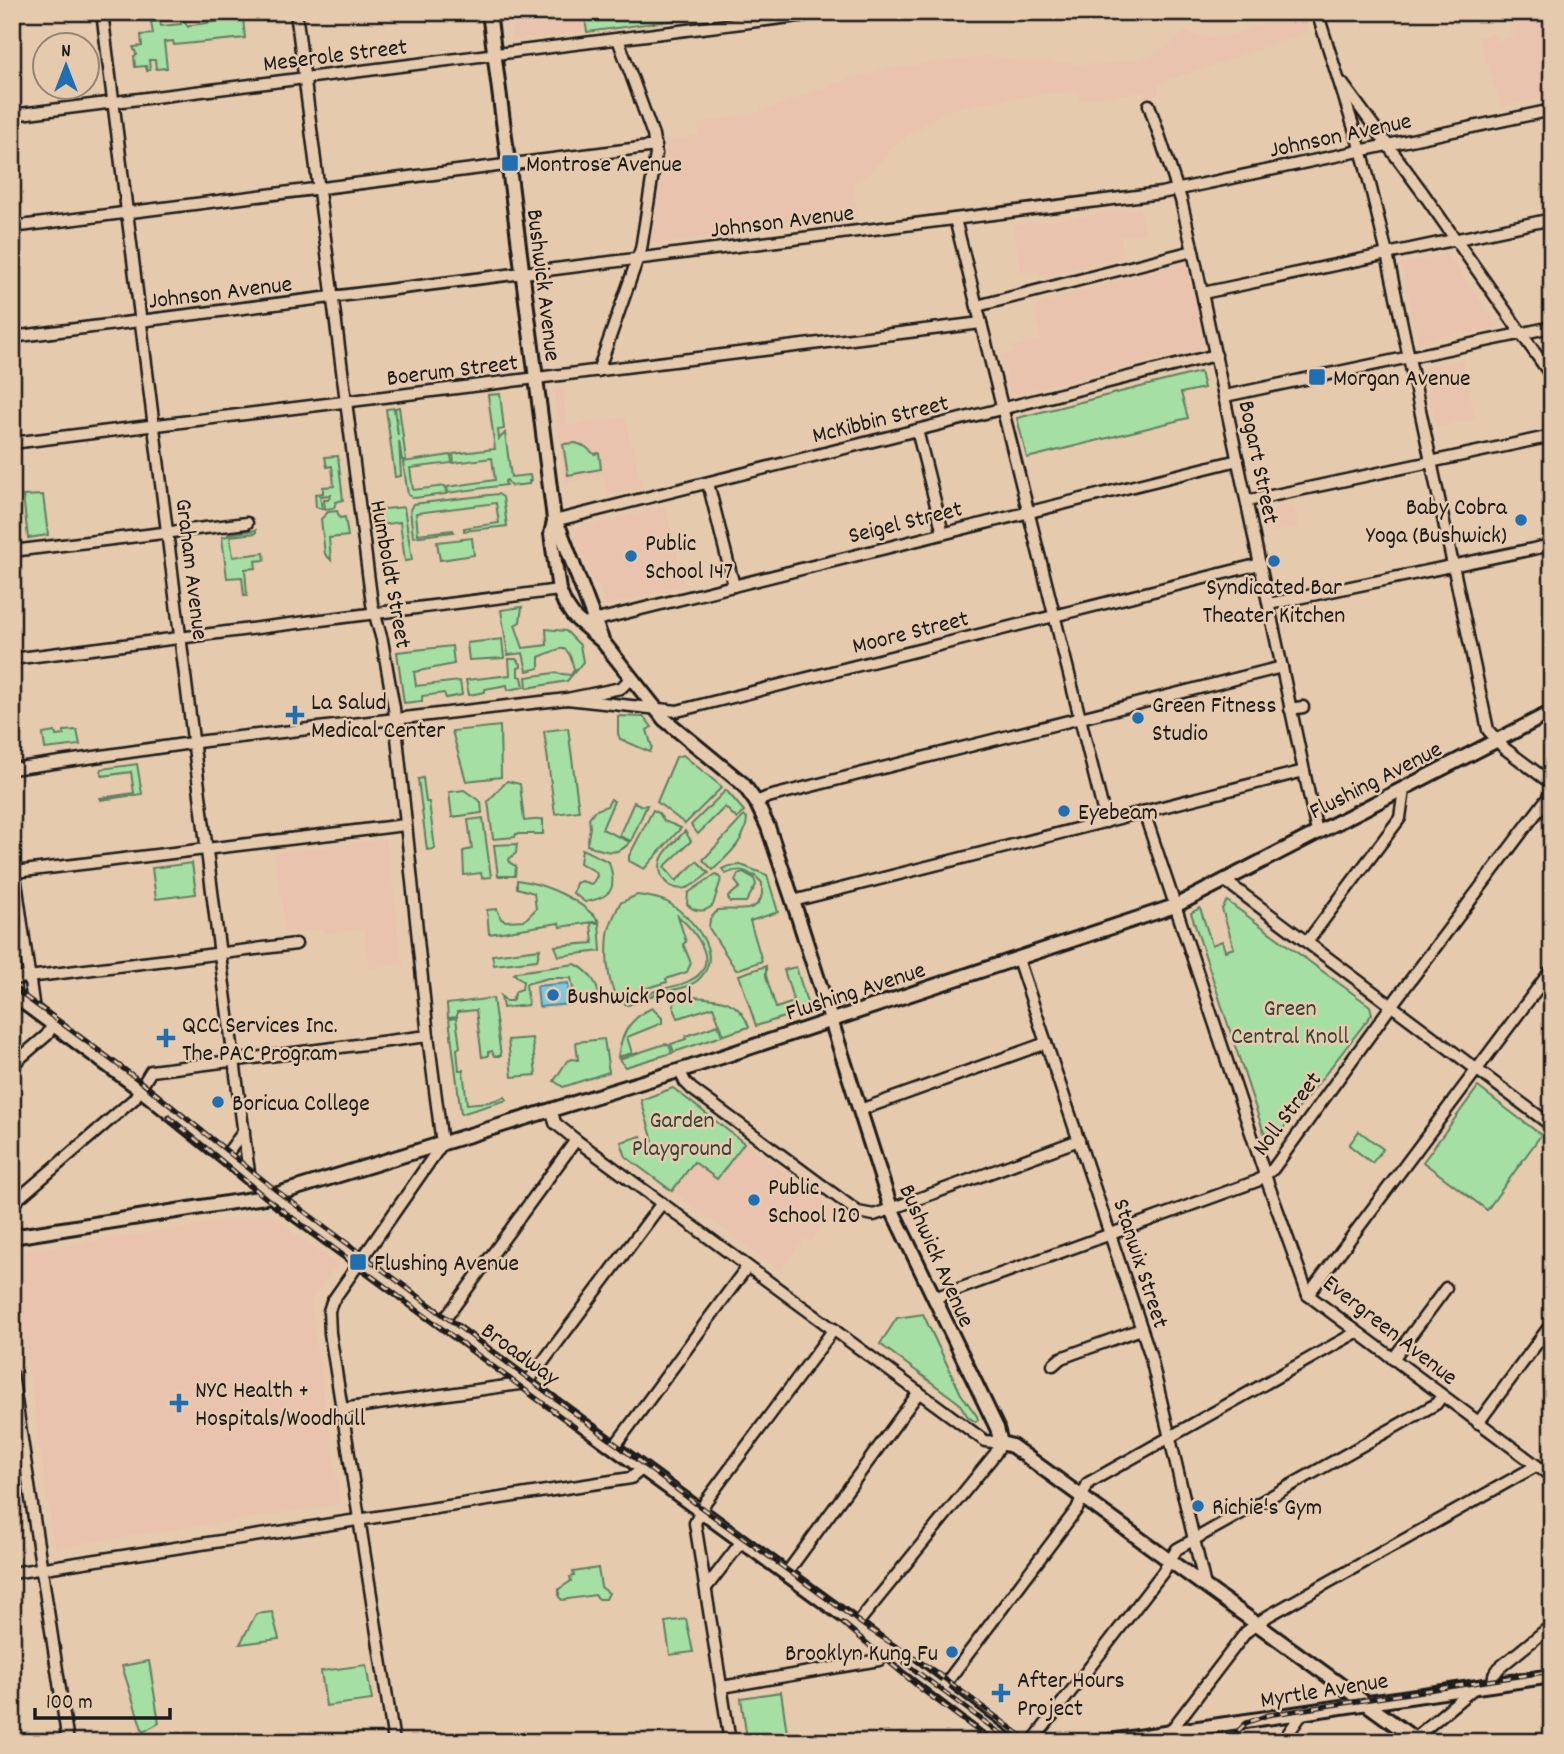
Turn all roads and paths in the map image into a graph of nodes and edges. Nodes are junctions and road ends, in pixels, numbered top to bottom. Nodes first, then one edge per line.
1 (102, 12) edge
2 (296, 12) edge
3 (489, 12) edge
4 (830, 12) edge
5 (1317, 12) edge
6 (618, 39) junction
7 (495, 55) junction
8 (1337, 78) junction
9 (304, 79) junction
10 (114, 103) junction
11 (1149, 105) dead end
12 (1552, 110) edge
13 (12, 115) edge
14 (656, 145) junction
15 (1388, 145) junction
16 (1361, 151) junction
17 (508, 164) junction
18 (318, 188) junction
19 (1178, 190) junction
20 (127, 212) junction
21 (955, 219) junction
22 (1552, 219) edge
23 (12, 227) edge
24 (1455, 239) junction
25 (1193, 251) junction
26 (1387, 254) junction
27 (638, 259) junction
28 (522, 274) junction
29 (1202, 293) junction
30 (331, 298) junction
31 (977, 306) junction
32 (140, 322) junction
33 (981, 323) junction
34 (1552, 327) edge
35 (1522, 334) junction
36 (12, 337) edge
37 (1216, 355) junction
38 (1408, 358) junction
39 (598, 371) junction
40 (1552, 377) edge
41 (536, 379) junction
42 (1225, 397) junction
43 (345, 403) junction
44 (1002, 409) junction
45 (154, 427) junction
46 (917, 430) junction
47 (1552, 436) edge
48 (12, 443) edge
49 (1238, 460) junction
50 (1430, 462) junction
51 (708, 483) junction
52 (1247, 501) junction
53 (1028, 512) junction
54 (554, 521) junction
55 (247, 523) dead end
56 (167, 532) junction
57 (943, 533) junction
58 (1552, 546) edge
59 (12, 551) edge
60 (1260, 564) junction
61 (1452, 566) junction
62 (734, 586) junction
63 (559, 590) junction
64 (1269, 604) junction
65 (374, 613) junction
66 (1054, 616) junction
67 (588, 622) junction
68 (180, 638) junction
69 (12, 659) edge
70 (1282, 667) junction
71 (631, 678) junction
72 (567, 699) junction
73 (1303, 707) dead end
74 (656, 709) junction
75 (1290, 709) junction
76 (1552, 712) edge
77 (1080, 718) junction
78 (394, 720) junction
79 (1497, 740) junction
80 (193, 743) junction
81 (12, 769) edge
82 (1304, 771) junction
83 (1552, 784) edge
84 (1404, 789) junction
85 (1552, 792) edge
86 (757, 802) junction
87 (1144, 812) junction
88 (1106, 821) junction
89 (405, 825) junction
90 (1317, 832) junction
91 (207, 849) junction
92 (12, 853) edge
93 (15, 872) junction
94 (1224, 880) junction
95 (793, 901) junction
96 (1175, 906) junction
97 (1307, 942) junction
98 (296, 944) dead end
99 (220, 955) junction
100 (1018, 959) junction
101 (1552, 969) edge
102 (29, 977) junction
103 (12, 979) edge
104 (12, 994) edge
105 (1391, 1006) junction
106 (34, 1010) junction
107 (831, 1020) junction
108 (54, 1024) junction
109 (428, 1036) junction
110 (1046, 1043) junction
111 (234, 1060) junction
112 (12, 1065) edge
113 (680, 1070) junction
114 (1477, 1070) junction
115 (140, 1089) junction
116 (860, 1110) junction
117 (552, 1111) junction
118 (1552, 1126) edge
119 (244, 1131) junction
120 (576, 1140) junction
121 (1079, 1140) junction
122 (442, 1143) junction
123 (224, 1158) junction
124 (1265, 1175) junction
125 (250, 1180) junction
126 (271, 1196) junction
127 (662, 1203) junction
128 (12, 1204) edge
129 (891, 1208) junction
130 (1110, 1234) junction
131 (12, 1237) edge
132 (360, 1262) junction
133 (747, 1267) junction
134 (1446, 1288) dead end
135 (1308, 1295) junction
136 (934, 1298) junction
137 (442, 1323) junction
138 (1552, 1323) edge
139 (834, 1329) junction
140 (1141, 1329) junction
141 (1357, 1332) junction
142 (1393, 1359) junction
143 (1053, 1366) dead end
144 (12, 1374) edge
145 (527, 1383) junction
146 (919, 1392) junction
147 (1443, 1396) junction
148 (342, 1409) junction
149 (1478, 1423) junction
150 (1169, 1436) junction
151 (1000, 1443) junction
152 (614, 1447) junction
153 (25, 1457) junction
154 (12, 1459) edge
155 (1536, 1466) junction
156 (643, 1468) junction
157 (1552, 1478) edge
158 (1082, 1496) junction
159 (701, 1510) junction
160 (360, 1521) junction
161 (1193, 1540) junction
162 (742, 1541) junction
163 (1170, 1561) junction
164 (42, 1569) junction
165 (12, 1573) edge
166 (786, 1574) junction
167 (1205, 1586) junction
168 (706, 1588) junction
169 (1257, 1624) junction
170 (856, 1625) junction
171 (1552, 1625) edge
172 (888, 1649) junction
173 (1552, 1676) edge
174 (1493, 1685) junction
175 (722, 1687) junction
176 (1474, 1688) junction
177 (940, 1692) junction
178 (1366, 1703) junction
179 (1302, 1714) junction
180 (1169, 1733) junction
181 (1414, 1741) edge
182 (68, 1742) edge
183 (394, 1742) edge
184 (730, 1742) edge
185 (1009, 1742) edge
186 (1032, 1742) edge
187 (1103, 1742) edge
188 (1282, 1742) edge

1 - 10 street, Graham Avenue
2 - 9 street, Humboldt Street
3 - 7 main road, Bushwick Avenue
4 - 6 street, Meserole Street
5 - 8 street
6 - 7 street, Meserole Street
6 - 14 street
7 - 9 street, Meserole Street
7 - 17 main road, Bushwick Avenue
8 - 15 street
8 - 16 street
9 - 10 street, Meserole Street
9 - 18 street, Humboldt Street
10 - 13 street, Meserole Street
10 - 20 street, Graham Avenue
11 - 19 street, Bogart Street
12 - 15 street, Johnson Avenue
14 - 17 street
14 - 27 street
15 - 16 street, Johnson Avenue
15 - 24 street
16 - 19 street, Johnson Avenue
16 - 26 street
17 - 18 street
17 - 28 main road, Bushwick Avenue
18 - 20 street
18 - 30 street, Humboldt Street
19 - 21 street, Johnson Avenue
19 - 25 street, Bogart Street
20 - 23 street
20 - 32 street, Graham Avenue
21 - 27 street, Johnson Avenue
21 - 31 street
22 - 24 street
24 - 26 street
24 - 35 street
25 - 29 street, Bogart Street
25 - 31 street
26 - 29 street
26 - 38 street
27 - 28 street, Johnson Avenue
27 - 39 street
28 - 30 street, Johnson Avenue
28 - 41 main road, Bushwick Avenue
29 - 37 street, Bogart Street
30 - 32 street, Johnson Avenue
30 - 43 street, Humboldt Street
31 - 33 street
32 - 36 street, Johnson Avenue
32 - 45 street, Graham Avenue
33 - 39 street, Boerum Street
33 - 44 street
34 - 35 street
35 - 38 street
35 - 40 street
37 - 42 street, Bogart Street
37 - 44 street, McKibbin Street
38 - 42 street
38 - 50 street
39 - 41 street, Boerum Street
41 - 43 street, Boerum Street
41 - 54 main road, Bushwick Avenue
42 - 49 street, Bogart Street
43 - 45 street, Boerum Street
43 - 65 street, Humboldt Street
44 - 46 street, McKibbin Street
44 - 53 street
45 - 48 street, Boerum Street
45 - 56 street, Graham Avenue
46 - 51 street, McKibbin Street
46 - 57 street
47 - 50 street
49 - 52 street, Bogart Street
49 - 53 street, Seigel Street
50 - 52 street
50 - 61 street
51 - 54 street, McKibbin Street
51 - 62 street
52 - 60 street, Bogart Street
53 - 57 street, Seigel Street
53 - 66 street
54 - 63 main road, Bushwick Avenue
54 - 67 main road, Bushwick Avenue
55 - 56 street
56 - 59 street
56 - 68 street, Graham Avenue
57 - 62 street, Seigel Street
58 - 61 street
60 - 64 street, Bogart Street
60 - 66 street, Moore Street
61 - 64 street
61 - 79 street
62 - 67 street, Seigel Street
63 - 65 street
63 - 67 main road, Bushwick Avenue
64 - 70 street, Bogart Street
65 - 68 street
65 - 78 street, Humboldt Street
66 - 74 street, Moore Street
66 - 77 street
67 - 71 main road, Bushwick Avenue
68 - 69 street
68 - 80 street, Graham Avenue
70 - 75 street, Bogart Street
70 - 77 street
71 - 72 street, Moore Street
71 - 74 main road, Bushwick Avenue
72 - 74 street, Moore Street
72 - 78 street, Moore Street
73 - 75 street
74 - 86 main road, Bushwick Avenue
75 - 82 street, Bogart Street
76 - 79 main road, Flushing Avenue
77 - 86 street
77 - 88 street
78 - 80 street, Moore Street
78 - 89 street, Humboldt Street
79 - 83 street
79 - 84 main road, Flushing Avenue
80 - 81 street, Moore Street
80 - 91 street, Graham Avenue
82 - 87 street
82 - 90 street, Bogart Street
84 - 90 main road, Flushing Avenue
84 - 97 street
85 - 105 street, Noll Street
86 - 95 main road, Bushwick Avenue
87 - 88 street
87 - 96 street, Evergreen Avenue
88 - 95 street
89 - 91 street
89 - 109 street, Humboldt Street
90 - 94 main road, Flushing Avenue
91 - 93 street
91 - 99 street, Graham Avenue
92 - 93 street
93 - 102 street
94 - 96 main road, Flushing Avenue
94 - 97 street
95 - 107 main road, Bushwick Avenue
96 - 100 main road, Flushing Avenue
96 - 124 street, Evergreen Avenue
97 - 105 street
98 - 99 street
99 - 102 street
99 - 111 street, Graham Avenue
100 - 107 main road, Flushing Avenue
100 - 110 street, Stanwix Street
101 - 114 street
102 - 103 street
102 - 106 street
104 - 106 main road, Broadway
105 - 114 street
105 - 124 street, Noll Street
106 - 108 main road, Broadway
107 - 113 main road, Flushing Avenue
107 - 116 main road, Bushwick Avenue
108 - 112 street
108 - 115 main road, Broadway
109 - 111 street
109 - 122 street, Humboldt Street
110 - 116 street
110 - 121 street, Stanwix Street
111 - 115 street
111 - 119 street, Graham Avenue
113 - 117 main road, Flushing Avenue
113 - 129 street
114 - 118 street
114 - 135 street
115 - 123 main road, Broadway
115 - 128 street
116 - 129 main road, Bushwick Avenue
117 - 120 street
117 - 122 main road, Flushing Avenue
119 - 123 street
119 - 125 street, Graham Avenue
120 - 127 street
120 - 137 street
121 - 129 street
121 - 130 street, Stanwix Street
122 - 126 main road, Flushing Avenue
122 - 132 street
123 - 125 main road, Broadway
124 - 130 street, Noll Street
124 - 135 street, Evergreen Avenue
125 - 126 main road, Broadway
126 - 131 main road, Flushing Avenue
126 - 132 main road, Broadway
127 - 133 street
127 - 145 street
129 - 136 main road, Bushwick Avenue
130 - 136 street, Noll Street
130 - 140 street, Stanwix Street
132 - 137 main road, Broadway
132 - 148 street
133 - 139 street
133 - 152 street
134 - 142 street
135 - 141 street, Evergreen Avenue
136 - 151 main road, Bushwick Avenue
137 - 145 main road, Broadway
138 - 149 street
139 - 146 street
139 - 159 street
140 - 143 street
140 - 150 street, Stanwix Street
141 - 142 street, Evergreen Avenue
141 - 150 street
142 - 147 street, Evergreen Avenue
144 - 153 street
145 - 148 street
145 - 152 main road, Broadway
146 - 151 street
146 - 166 street
147 - 149 street, Evergreen Avenue
147 - 161 street
148 - 160 street
149 - 155 street, Evergreen Avenue
150 - 158 street
150 - 161 street, Stanwix Street
151 - 158 main road
151 - 170 street
152 - 156 main road, Broadway
153 - 154 street
153 - 164 street
155 - 157 street, Evergreen Avenue
155 - 169 street
156 - 159 main road, Broadway
156 - 160 street
158 - 163 main road
158 - 177 street
159 - 162 main road, Broadway
159 - 168 street
160 - 164 street
160 - 183 street
161 - 163 street
161 - 167 street, Stanwix Street
162 - 166 main road, Broadway
162 - 168 street
163 - 167 main road
163 - 186 street
164 - 165 street
164 - 182 street
166 - 170 main road, Broadway
167 - 169 main road
168 - 175 street
169 - 178 main road
169 - 180 street
170 - 172 main road, Broadway
171 - 174 street
172 - 175 street
172 - 177 main road, Broadway
173 - 174 main road, Myrtle Avenue
174 - 176 main road, Myrtle Avenue
175 - 184 street
176 - 178 main road, Myrtle Avenue
176 - 181 street
177 - 185 main road, Broadway
178 - 179 main road, Myrtle Avenue
178 - 181 main road
179 - 180 main road, Myrtle Avenue
179 - 188 street
180 - 187 main road, Myrtle Avenue

